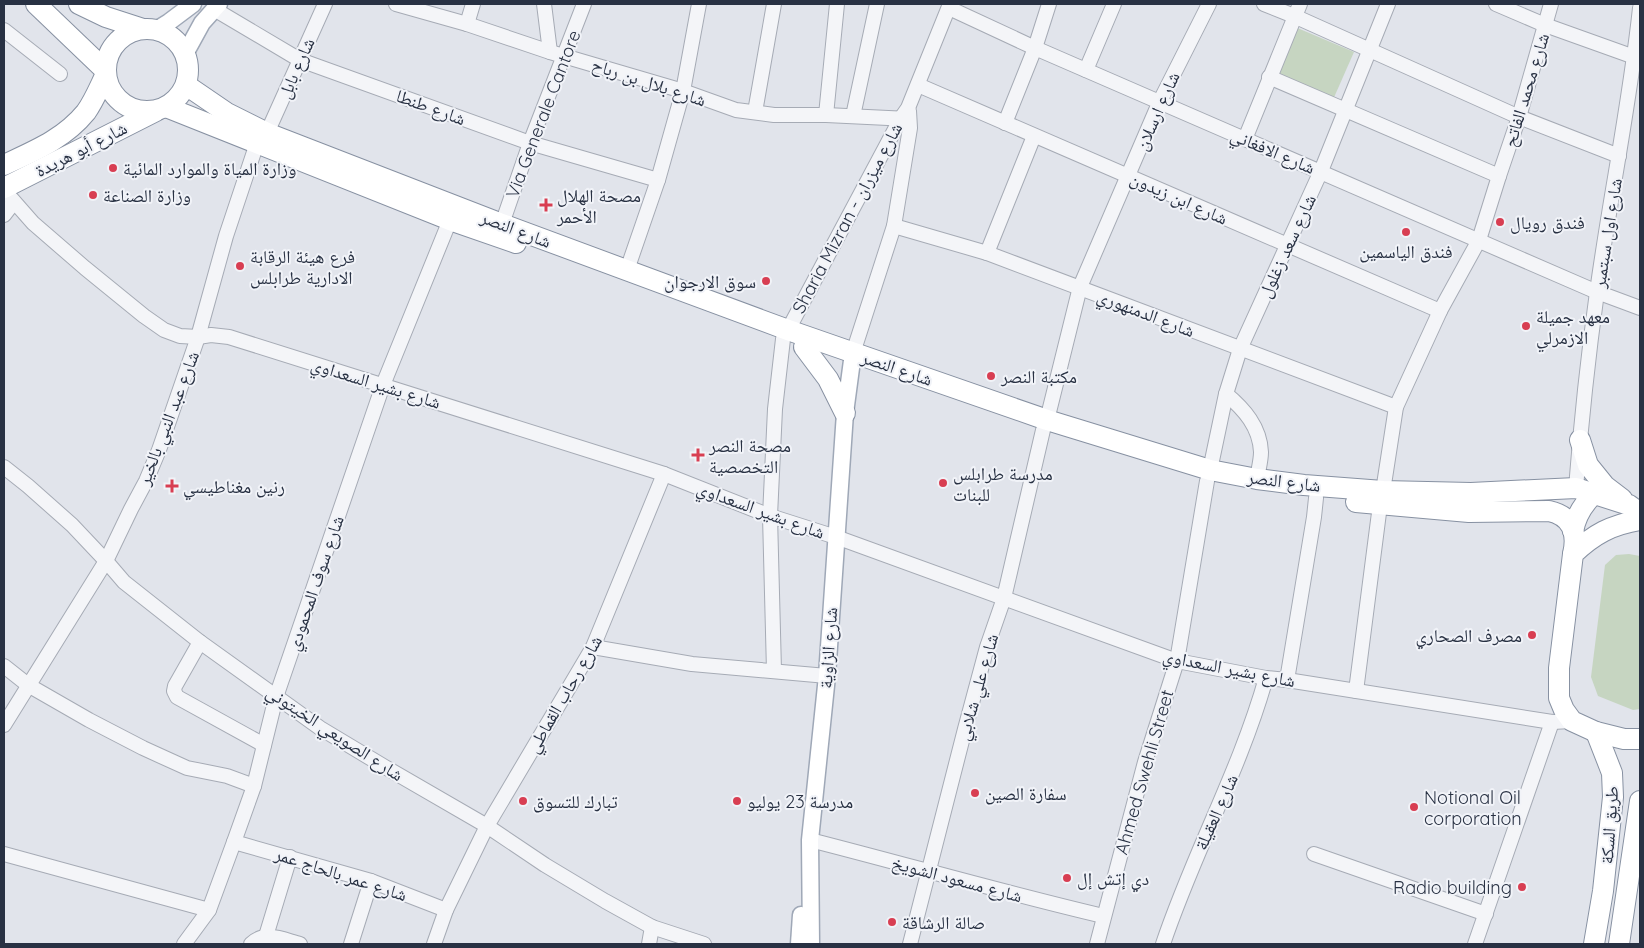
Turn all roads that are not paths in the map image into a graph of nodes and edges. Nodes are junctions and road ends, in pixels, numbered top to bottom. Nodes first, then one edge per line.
1 (36, 4) edge
2 (79, 4) edge
3 (193, 4) edge
4 (325, 4) edge
5 (396, 4) edge
6 (473, 4) edge
7 (544, 4) edge
8 (584, 4) edge
9 (699, 4) edge
10 (774, 4) edge
11 (837, 4) edge
12 (876, 4) edge
13 (1049, 4) edge
14 (1114, 4) edge
15 (1209, 4) edge
16 (1264, 4) edge
17 (1388, 4) edge
18 (1496, 4) edge
19 (1551, 4) edge
20 (217, 6) edge
21 (950, 6) edge
22 (1640, 8) edge
23 (1297, 10) edge
24 (467, 24) junction
25 (1546, 24) junction
26 (149, 29) junction
27 (4, 30) edge
28 (1035, 48) junction
29 (1369, 50) junction
30 (550, 52) junction
31 (185, 54) junction
32 (564, 56) junction
33 (1638, 58) edge
34 (300, 60) junction
35 (1086, 70) junction
36 (106, 73) junction
37 (60, 74) dead end
38 (1269, 77) junction
39 (186, 85) junction
40 (918, 85) junction
41 (683, 91) junction
42 (1160, 102) junction
43 (162, 109) junction
44 (1345, 110) junction
45 (755, 112) junction
46 (826, 115) junction
47 (906, 115) junction
48 (853, 116) junction
49 (1520, 118) junction
50 (1005, 122) junction
51 (1034, 136) junction
52 (262, 138) junction
53 (1244, 139) junction
54 (530, 143) junction
55 (1619, 156) junction
56 (4, 165) edge
57 (1321, 172) junction
58 (1128, 176) junction
59 (1499, 176) junction
60 (658, 180) junction
61 (7, 193) edge
62 (4, 215) edge
63 (450, 220) junction
64 (502, 224) junction
65 (894, 226) junction
66 (1479, 240) junction
67 (1288, 246) junction
68 (987, 253) junction
69 (626, 270) junction
70 (1080, 287) junction
71 (1597, 292) junction
72 (1640, 308) edge
73 (1440, 311) junction
74 (785, 335) junction
75 (198, 337) junction
76 (804, 347) junction
77 (1240, 349) junction
78 (853, 358) junction
79 (383, 385) junction
80 (1226, 394) junction
81 (1396, 407) junction
82 (845, 413) junction
83 (1045, 425) junction
84 (1580, 440) junction
85 (4, 467) edge
86 (664, 474) junction
87 (1208, 476) junction
88 (1257, 479) junction
89 (1577, 491) junction
90 (1316, 498) junction
91 (1381, 498) junction
92 (1558, 513) junction
93 (1636, 513) edge
94 (770, 516) junction
95 (1573, 531) junction
96 (836, 537) junction
97 (1573, 554) junction
98 (106, 560) junction
99 (1004, 598) junction
100 (200, 642) junction
101 (593, 647) junction
102 (1177, 660) junction
103 (4, 666) edge
104 (774, 671) junction
105 (827, 676) junction
106 (1266, 678) junction
107 (1287, 680) junction
108 (28, 685) junction
109 (1356, 691) junction
110 (276, 697) junction
111 (1572, 720) junction
112 (1552, 722) junction
113 (4, 725) edge
114 (1596, 732) junction
115 (1640, 739) edge
116 (264, 745) junction
117 (254, 786) junction
118 (1640, 801) edge
119 (487, 826) junction
120 (810, 840) junction
121 (234, 842) junction
122 (4, 854) edge
123 (1314, 854) dead end
124 (290, 857) junction
125 (810, 858) junction
126 (929, 870) junction
127 (371, 881) junction
128 (209, 910) junction
129 (446, 910) junction
130 (1486, 914) junction
131 (1104, 916) junction
132 (652, 927) junction
133 (266, 936) junction
134 (184, 944) edge
135 (251, 944) edge
136 (300, 944) edge
137 (351, 944) edge
138 (434, 944) edge
139 (649, 944) edge
140 (704, 944) edge
141 (799, 944) edge
142 (811, 944) edge
143 (910, 944) edge
144 (1097, 944) edge
145 (1163, 944) edge
146 (1475, 944) edge
147 (1594, 944) edge
148 (1619, 944) edge

1 - 36 highway
2 - 26 highway
3 - 26 main road
4 - 34 street, شارع بابل
5 - 24 street, شارع بلال بن رباح
6 - 24 street
7 - 30 street
8 - 32 street, Via Generale Cantore
9 - 41 street
10 - 45 street
11 - 46 street
12 - 48 street
13 - 28 street
14 - 35 street
15 - 42 street, شارع ارسلان
16 - 23 street
17 - 29 street, شارع سعد زغلول
18 - 25 street
19 - 25 street, شارع محمد الفاتح
20 - 31 main road
20 - 34 street, شارع طنطا
21 - 28 street, شارع الافغاني
21 - 40 street, Sharia Mizran - شارع ميزران
22 - 33 street, شارع اول سبتمبر
23 - 29 street
23 - 38 street
24 - 30 street, شارع بلال بن رباح
25 - 33 street
25 - 49 street, شارع محمد الفاتح
26 - 31 highway
26 - 36 highway
27 - 37 street
28 - 35 street, شارع الافغاني
28 - 50 street
29 - 44 street, شارع سعد زغلول
29 - 49 street
30 - 32 street, شارع بلال بن رباح
31 - 39 highway
32 - 41 street, شارع بلال بن رباح
32 - 54 street, Via Generale Cantore
33 - 55 street, شارع اول سبتمبر
34 - 52 street, شارع بابل
34 - 54 street, شارع طنطا
35 - 42 street, شارع الافغاني
36 - 43 highway
36 - 56 highway, شارع أبو هريدة
38 - 44 street
38 - 53 street
39 - 43 highway
39 - 52 highway, شارع النصر
40 - 47 street, Sharia Mizran - شارع ميزران
40 - 50 street, شارع ابن زيدون
41 - 45 street, شارع بلال بن رباح
41 - 60 street
42 - 53 street, شارع الافغاني
42 - 58 street, شارع ارسلان
43 - 52 highway, شارع النصر
43 - 61 highway, شارع أبو هريدة
44 - 57 street, شارع سعد زغلول
44 - 59 street
45 - 46 street, شارع بلال بن رباح
46 - 48 street, شارع بلال بن رباح
47 - 48 street, شارع بلال بن رباح
47 - 65 street
47 - 74 street, Sharia Mizran - شارع ميزران
49 - 55 street
49 - 59 street, شارع محمد الفاتح
50 - 51 street, شارع ابن زيدون
51 - 58 street, شارع ابن زيدون
51 - 68 street
52 - 63 highway, شارع النصر
52 - 64 highway, شارع النصر
52 - 75 street, شارع عبد النبي بالخير
53 - 57 street, شارع الافغاني
54 - 60 street, شارع طنطا
54 - 64 street, Via Generale Cantore
55 - 71 street, شارع اول سبتمبر
57 - 66 street, شارع الافغاني
57 - 67 street, شارع سعد زغلول
58 - 67 street, شارع ابن زيدون
58 - 70 street, شارع ارسلان
59 - 66 street, شارع محمد الفاتح
60 - 69 street
61 - 62 street
61 - 75 street, شارع بشير السعداوي
63 - 74 highway, شارع النصر
63 - 79 street, شارع سوف المحمودي
64 - 69 highway, شارع النصر
65 - 68 street, شارع الدمنهوري
65 - 78 street
66 - 71 street, شارع الافغاني
66 - 73 street, شارع محمد الفاتح
67 - 73 street, شارع ابن زيدون
67 - 77 street, شارع سعد زغلول
68 - 70 street, شارع الدمنهوري
69 - 74 highway, شارع النصر
70 - 77 street, شارع الدمنهوري
70 - 83 street, شارع ارسلان
71 - 72 street, شارع الافغاني
71 - 84 street, شارع اول سبتمبر
73 - 81 street, شارع محمد الفاتح
74 - 76 highway, شارع النصر
74 - 78 highway, شارع النصر
74 - 94 street
75 - 79 street, شارع بشير السعداوي
75 - 98 street, شارع عبد النبي بالخير
76 - 78 highway, شارع النصر
76 - 82 highway
77 - 80 street, شارع سعد زغلول
77 - 81 street, شارع الدمنهوري
78 - 82 main road, شارع الزاوية
78 - 83 highway, شارع النصر
79 - 86 street, شارع بشير السعداوي
79 - 110 street, شارع سوف المحمودي
80 - 87 street, Ahmed Swehli Street
80 - 88 street
81 - 91 street, شارع محمد الفاتح
82 - 96 main road, شارع الزاوية
83 - 87 highway, شارع النصر
83 - 99 street, شارع علي شلابي
84 - 89 street, شارع اول سبتمبر
84 - 93 highway
85 - 98 street, شارع الصويعي الخيتوني
86 - 94 street, شارع بشير السعداوي
86 - 101 street, شارع رحاب القماطي
87 - 88 highway, شارع النصر
87 - 90 highway, شارع النصر
87 - 102 street, Ahmed Swehli Street
88 - 91 highway, شارع النصر
89 - 91 highway, شارع النصر
89 - 92 highway
89 - 93 highway, شارع النصر
89 - 95 highway
90 - 91 highway, شارع النصر
90 - 107 street
91 - 92 highway, شارع النصر
91 - 109 street, شارع محمد الفاتح
92 - 95 highway
93 - 97 highway
94 - 96 street, شارع بشير السعداوي
94 - 104 street
95 - 97 highway
96 - 99 street, شارع بشير السعداوي
96 - 105 main road, شارع الزاوية
97 - 111 highway
98 - 100 street, شارع الصويعي الخيتوني
98 - 108 street, شارع عبد النبي بالخير
99 - 102 street, شارع بشير السعداوي
99 - 126 street, شارع علي شلابي
100 - 110 street, شارع الصويعي الخيتوني
100 - 116 street
101 - 104 street
101 - 119 street, شارع رحاب القماطي
102 - 106 street, شارع بشير السعداوي
102 - 131 street, Ahmed Swehli Street
103 - 108 street
104 - 105 street
105 - 120 main road, شارع الزاوية
106 - 107 street, شارع بشير السعداوي
106 - 145 street, شارع العقيلة
107 - 109 street, شارع بشير السعداوي
108 - 113 street, شارع عبد النبي بالخير
108 - 117 street
109 - 112 street, شارع بشير السعداوي
110 - 116 street, شارع سوف المحمودي
110 - 119 street, شارع الصويعي الخيتوني
111 - 112 street, شارع بشير السعداوي
111 - 114 highway
112 - 130 street
114 - 115 highway
114 - 147 highway, طريق السكة
116 - 117 street, شارع سوف المحمودي
117 - 121 street, شارع سوف المحمودي
118 - 148 highway, طريق السكة
119 - 129 street, شارع رحاب القماطي
119 - 132 street, شارع الصويعي الخيتوني
120 - 125 main road, شارع الزاوية
120 - 126 street, شارع مسعود الشويخ
121 - 124 street, شارع عمر بالحاج عمر
121 - 128 street, شارع سوف المحمودي
122 - 128 street
123 - 130 street
124 - 127 street, شارع عمر بالحاج عمر
124 - 133 street
125 - 141 main road
125 - 142 main road, شارع الزاوية
126 - 131 street, شارع مسعود الشويخ
126 - 143 street, شارع علي شلابي
127 - 129 street, شارع عمر بالحاج عمر
127 - 137 street
128 - 134 street, شارع سوف المحمودي
129 - 138 street, شارع رحاب القماطي
130 - 146 street
131 - 144 street, Ahmed Swehli Street
132 - 139 street
132 - 140 street, شارع الصويعي الخيتوني
133 - 135 street
133 - 136 street

